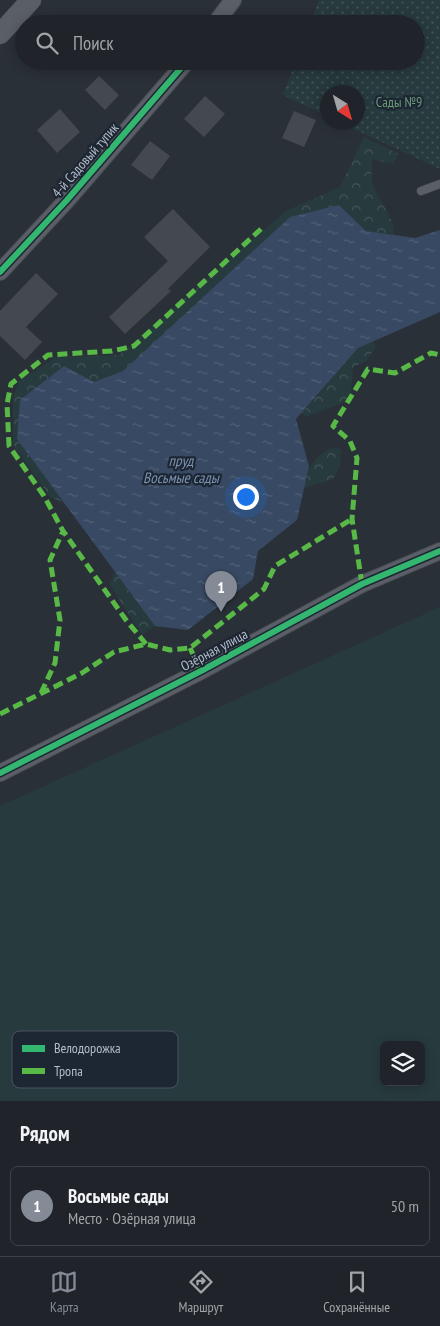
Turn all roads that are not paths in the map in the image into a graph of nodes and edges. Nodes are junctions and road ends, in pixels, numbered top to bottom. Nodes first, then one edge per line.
1 (31, 0) edge
2 (232, 0) edge
3 (17, 15) edge
4 (221, 15) edge
5 (15, 18) edge
6 (0, 34) edge
7 (179, 70) edge
8 (440, 184) edge
9 (421, 191) dead end
10 (0, 272) edge
11 (440, 551) edge
12 (0, 773) edge

1 - 3 street
2 - 4 street
5 - 6 street
7 - 10 street, 4-й Садовый тупик
8 - 9 lane
11 - 12 street, Озёрная улица

